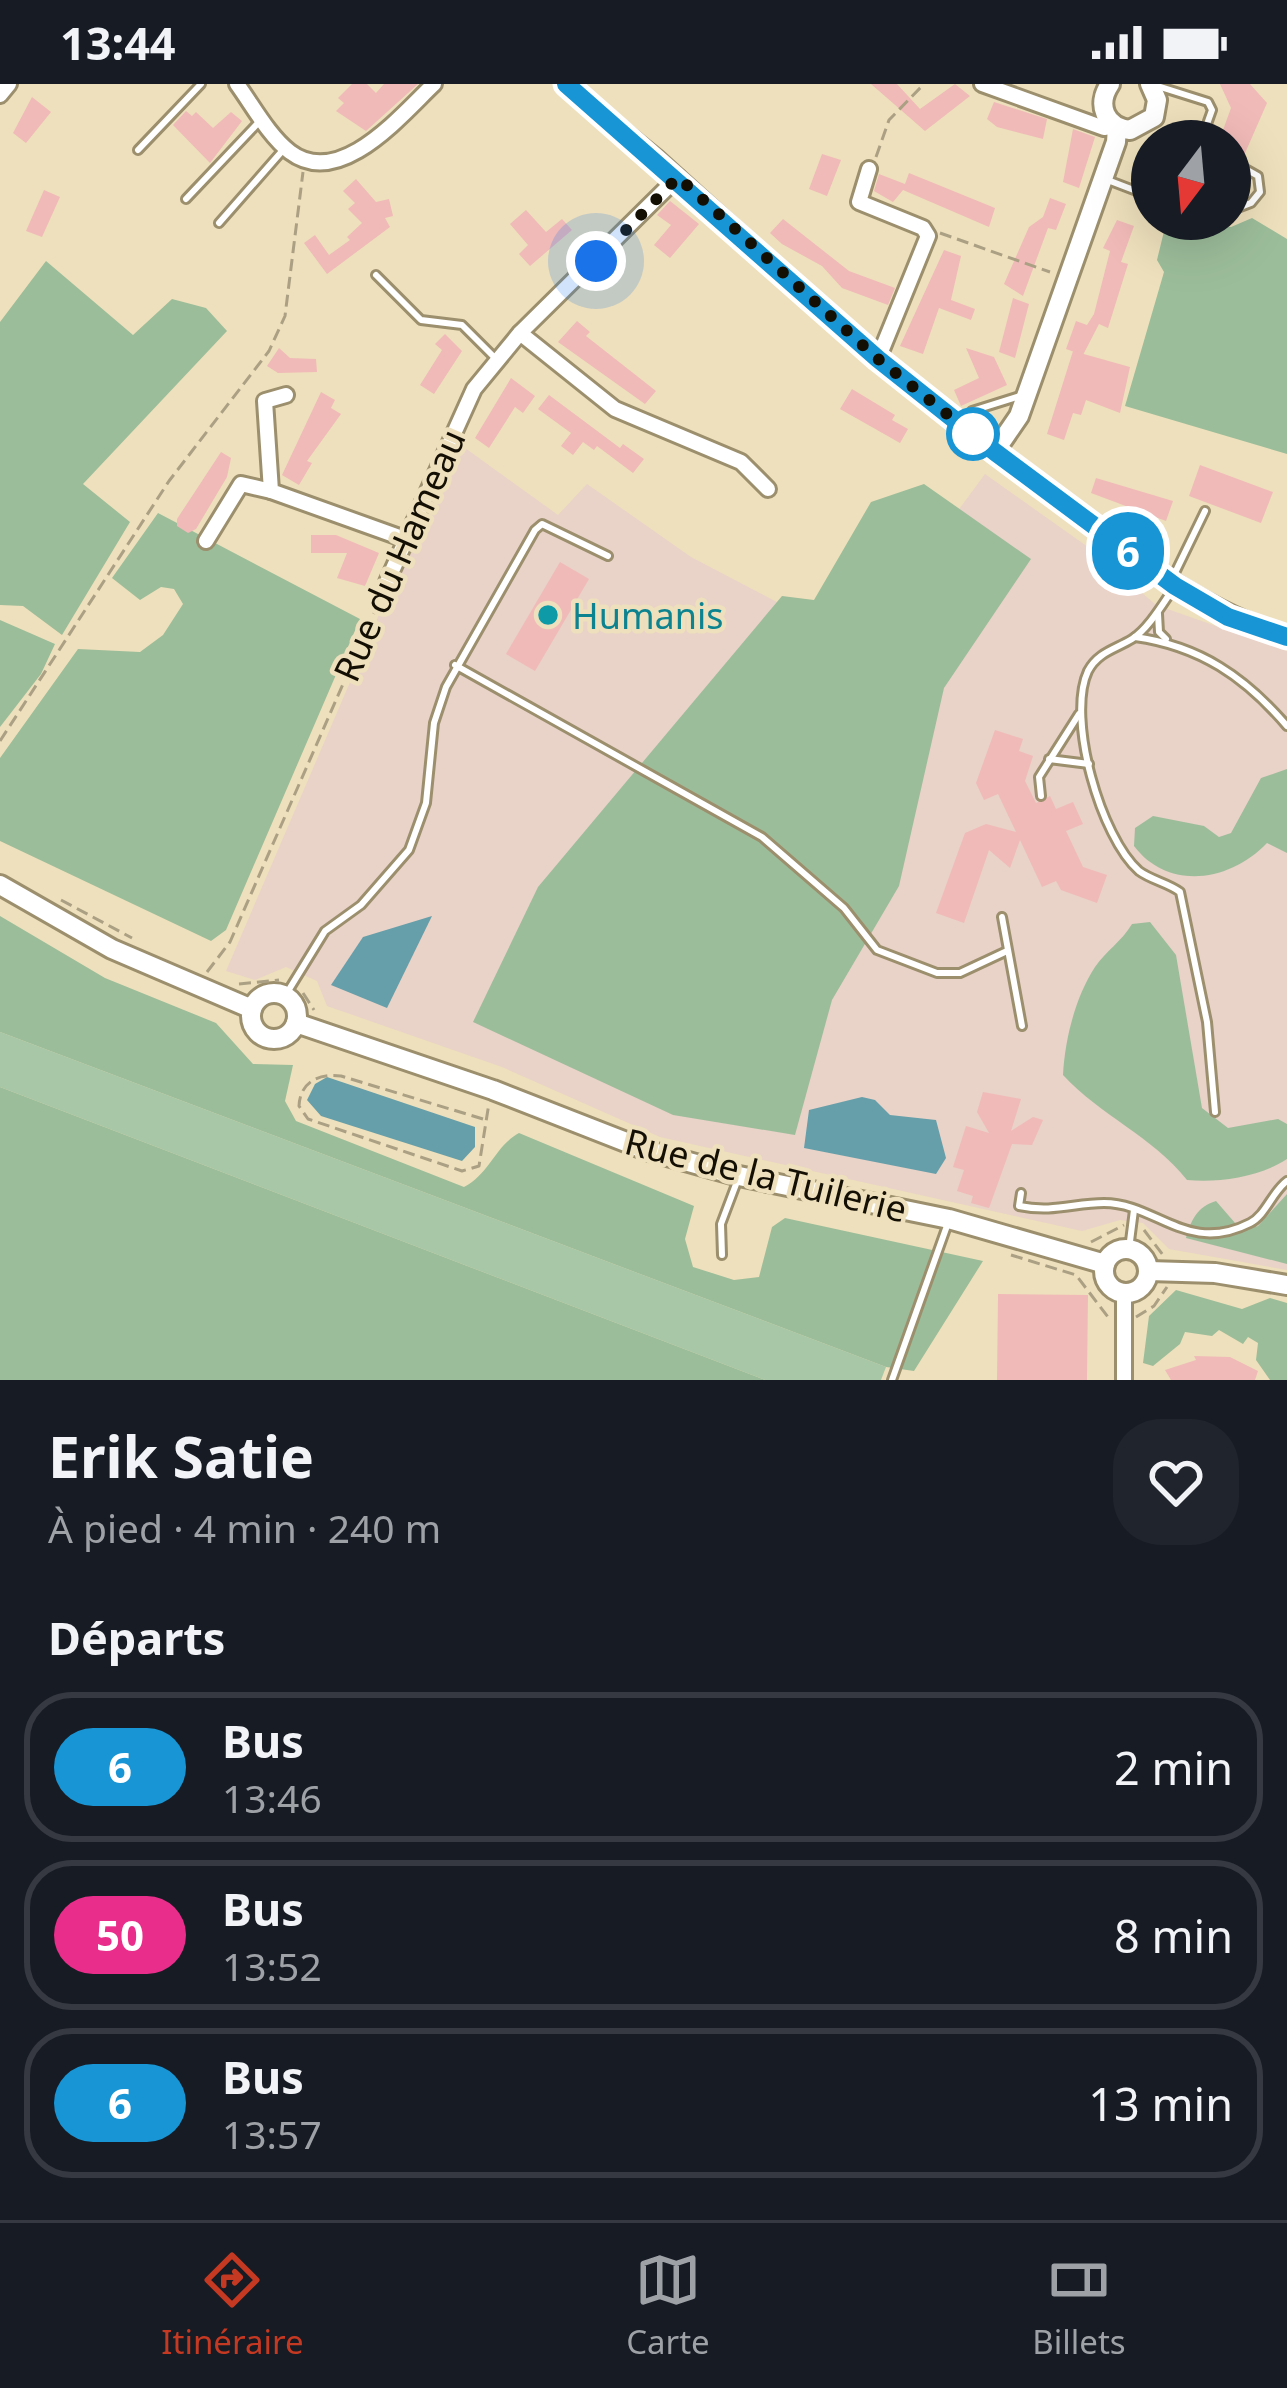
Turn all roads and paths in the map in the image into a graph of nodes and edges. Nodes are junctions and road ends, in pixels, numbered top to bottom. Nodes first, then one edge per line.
1 (9, 84) edge
2 (201, 84) edge
3 (434, 84) edge
4 (566, 84) edge
5 (924, 84) edge
6 (982, 84) edge
7 (1110, 84) edge
8 (1150, 85) edge
9 (246, 87) edge
10 (0, 95) edge
11 (1095, 114) junction
12 (263, 119) junction
13 (1209, 120) edge
14 (1127, 131) junction
15 (285, 148) junction
16 (137, 150) dead end
17 (306, 160) junction
18 (869, 169) joint
19 (1251, 172) edge
20 (678, 177) junction
21 (1103, 178) junction
22 (1131, 189) edge
23 (186, 199) dead end
24 (1251, 202) edge
25 (219, 223) dead end
26 (927, 231) junction
27 (376, 274) dead end
28 (1057, 274) dead end
29 (520, 333) junction
30 (496, 359) junction
31 (878, 359) junction
32 (286, 395) dead end
33 (1021, 406) junction
34 (972, 411) dead end
35 (1003, 457) junction
36 (768, 489) dead end
37 (271, 491) junction
38 (1205, 511) dead end
39 (405, 539) junction
40 (206, 541) dead end
41 (608, 556) dead end
42 (387, 582) joint
43 (1173, 584) junction
44 (1159, 609) junction
45 (1287, 637) edge
46 (1135, 638) junction
47 (1169, 642) junction
48 (455, 665) junction
49 (1081, 711) junction
50 (1287, 726) edge
51 (0, 741) edge
52 (1049, 759) junction
53 (1089, 764) junction
54 (1041, 796) dead end
55 (0, 885) edge
56 (44, 891) dead end
57 (1002, 917) dead end
58 (141, 944) dead end
59 (1006, 951) junction
60 (191, 967) dead end
61 (206, 973) junction
62 (217, 977) dead end
63 (228, 982) dead end
64 (289, 990) junction
65 (252, 1009) junction
66 (321, 1017) dead end
67 (296, 1024) junction
68 (1022, 1026) dead end
69 (494, 1090) junction
70 (1215, 1112) dead end
71 (483, 1119) junction
72 (739, 1176) junction
73 (1287, 1181) edge
74 (1022, 1193) dead end
75 (1134, 1210) junction
76 (949, 1219) junction
77 (1129, 1249) junction
78 (993, 1250) dead end
79 (722, 1255) dead end
80 (1105, 1264) junction
81 (1149, 1271) junction
82 (1287, 1285) edge
83 (1124, 1293) junction
84 (1116, 1318) dead end
85 (892, 1380) edge
86 (1124, 1380) edge

1 - 10 street
2 - 16 lane
3 - 17 street
4 - 20 street
5 - 18 path
6 - 11 street
7 - 11 street
8 - 13 lane
8 - 14 street
9 - 12 street
11 - 14 street
12 - 15 street
12 - 23 lane
14 - 21 street
15 - 17 street
15 - 25 lane
17 - 51 path
18 - 26 street
19 - 24 lane
20 - 29 street, Rue du Hameau
20 - 31 street
21 - 22 lane
21 - 33 street
26 - 28 path
26 - 31 street
27 - 30 lane
29 - 30 street, Rue du Hameau
29 - 36 street
30 - 39 street, Rue du Hameau
31 - 35 street
32 - 37 street
33 - 34 lane
33 - 35 street
35 - 43 street
37 - 39 street
37 - 40 street
38 - 43 lane
39 - 42 street, Rue du Hameau
41 - 48 lane
42 - 61 path, Rue du Hameau
43 - 44 lane
43 - 45 street
44 - 46 lane
44 - 47 lane
46 - 47 lane
46 - 49 lane
47 - 50 lane
48 - 59 lane
48 - 64 lane
49 - 52 lane
49 - 53 lane
52 - 53 lane
52 - 54 lane
53 - 70 lane
55 - 65 street
56 - 58 path
57 - 59 lane
59 - 68 lane
60 - 61 path
61 - 62 path
63 - 64 path
64 - 65 street
64 - 66 path
64 - 67 street
65 - 67 street
67 - 69 street, Rue de la Tuilerie
69 - 71 path
69 - 72 street, Rue de la Tuilerie
71 - 71 path
72 - 76 street, Rue de la Tuilerie
72 - 79 lane
73 - 75 lane
74 - 75 lane
75 - 77 lane
76 - 80 street, Rue de la Tuilerie
76 - 85 lane
77 - 80 street
77 - 81 street
78 - 84 path
80 - 83 street
81 - 82 street
81 - 83 street
83 - 86 street

